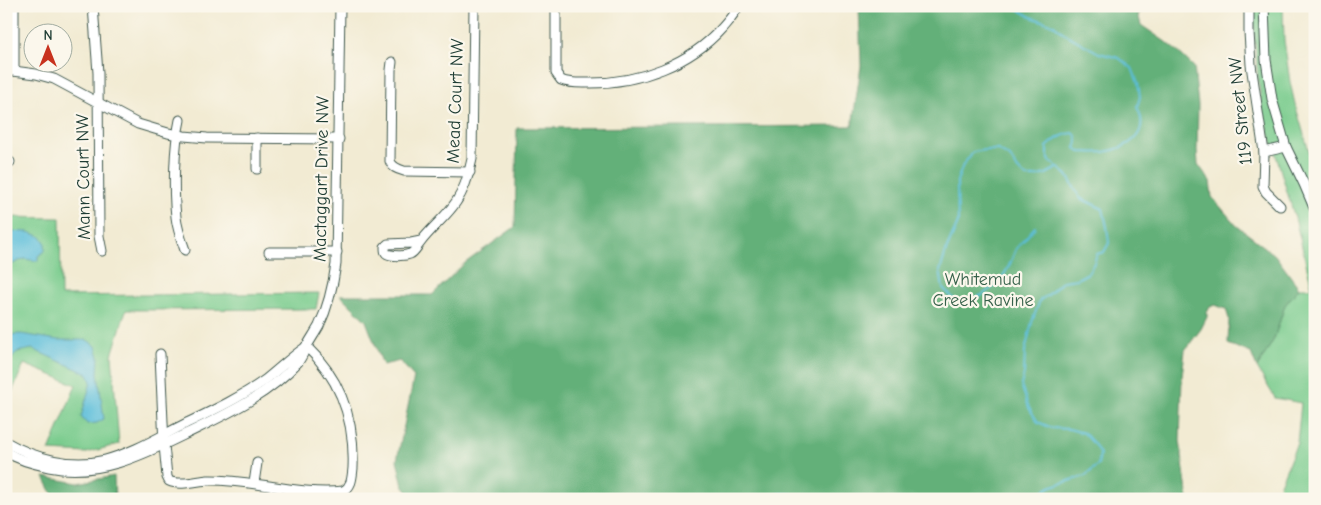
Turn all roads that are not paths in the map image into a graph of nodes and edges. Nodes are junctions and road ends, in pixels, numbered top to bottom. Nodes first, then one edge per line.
1 (14, 6) edge
2 (93, 6) edge
3 (340, 6) edge
4 (474, 6) edge
5 (556, 6) edge
6 (738, 6) edge
7 (1249, 6) edge
8 (1264, 6) edge
9 (392, 62) dead end
10 (10, 71) edge
11 (98, 102) junction
12 (180, 120) dead end
13 (177, 135) junction
14 (257, 138) junction
15 (339, 139) junction
16 (1286, 147) junction
17 (1264, 152) junction
18 (257, 168) dead end
19 (470, 172) junction
20 (1280, 206) dead end
21 (1315, 210) edge
22 (421, 241) dead end
23 (185, 250) dead end
24 (102, 251) dead end
25 (269, 252) dead end
26 (337, 252) junction
27 (306, 346) junction
28 (160, 354) dead end
29 (163, 440) junction
30 (6, 442) edge
31 (6, 452) edge
32 (257, 463) dead end
33 (254, 483) junction

1 - 10 street
2 - 11 street, Mann Court NW
3 - 15 street, Mactaggart Drive NW
4 - 19 street, Mead Court NW
5 - 6 street
7 - 17 street, 119 Street NW
8 - 16 street, 119 Street NW
9 - 19 street
10 - 11 street
11 - 13 street
11 - 24 street, Mann Court NW
12 - 13 street
13 - 14 street
13 - 23 street
14 - 15 street
14 - 18 street
15 - 26 street, Mactaggart Drive NW
16 - 17 street
16 - 21 street, 119 Street NW
17 - 20 street, 119 Street NW
19 - 22 street, Mead Court NW
25 - 26 street
26 - 27 street, Mactaggart Drive NW
27 - 29 street, Mactaggart Drive NW
27 - 33 street
28 - 29 street
29 - 30 street, Mactaggart Drive NW
29 - 31 street, Mactaggart Drive NW
29 - 33 street
32 - 33 street

